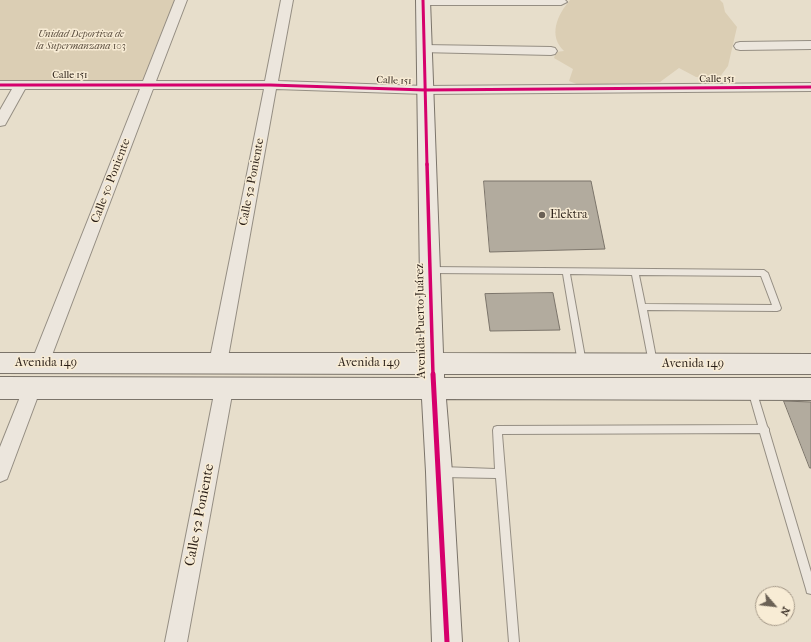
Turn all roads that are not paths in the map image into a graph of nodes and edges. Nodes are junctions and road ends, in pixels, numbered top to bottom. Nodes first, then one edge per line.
1 (181, 0) edge
2 (287, 0) edge
3 (423, 1) edge
4 (561, 2) dead end
5 (811, 45) edge
6 (740, 46) dead end
7 (424, 49) junction
8 (551, 51) dead end
9 (21, 84) junction
10 (148, 84) junction
11 (0, 85) edge
12 (270, 85) junction
13 (811, 87) edge
14 (425, 90) junction
15 (0, 122) edge
16 (430, 270) junction
17 (566, 272) junction
18 (635, 272) junction
19 (642, 307) junction
20 (0, 363) edge
21 (40, 363) junction
22 (432, 363) junction
23 (218, 364) junction
24 (582, 364) junction
25 (653, 364) junction
26 (681, 364) junction
27 (811, 364) edge
28 (0, 388) edge
29 (32, 388) junction
30 (224, 389) junction
31 (433, 389) junction
32 (689, 389) junction
33 (751, 389) junction
34 (811, 389) edge
35 (765, 430) junction
36 (0, 472) edge
37 (439, 472) junction
38 (501, 474) junction
39 (811, 589) edge
40 (176, 642) edge
41 (447, 642) edge
42 (514, 642) edge

1 - 10 street, Calle 50 Poniente
2 - 12 street, Calle 52 Poniente
3 - 4 street
3 - 7 main road, Avenida Puerto Juárez
5 - 6 street
7 - 8 street
7 - 14 main road, Avenida Puerto Juárez
9 - 10 street, Calle 151
9 - 11 street, Calle 151
9 - 15 street
10 - 12 street, Calle 151
10 - 21 street, Calle 50 Poniente
12 - 14 street, Calle 151
12 - 23 street, Calle 52 Poniente
13 - 14 street, Calle 151
14 - 16 main road, Avenida Puerto Juárez
16 - 17 lane
16 - 22 main road, Avenida Puerto Juárez
17 - 18 lane
17 - 24 lane
18 - 19 lane
18 - 19 lane
19 - 25 lane
20 - 21 main road, Avenida 149
21 - 23 main road, Avenida 149
22 - 23 main road, Avenida 149
22 - 24 main road, Avenida 149
22 - 31 main road, Avenida Puerto Juárez
24 - 25 main road, Avenida 149
25 - 26 main road, Avenida 149
26 - 27 main road, Avenida 149
26 - 32 main road
28 - 29 main road, Avenida 149
29 - 30 main road, Avenida 149
29 - 36 street
30 - 31 main road, Avenida 149
30 - 40 street, Calle 52 Poniente
31 - 32 main road, Avenida 149
31 - 37 main road, Avenida Puerto Juárez
32 - 33 main road, Avenida 149
33 - 34 main road, Avenida 149
33 - 35 lane
35 - 38 lane
35 - 39 lane
37 - 38 lane
37 - 41 main road, Avenida Puerto Juárez
38 - 42 lane

